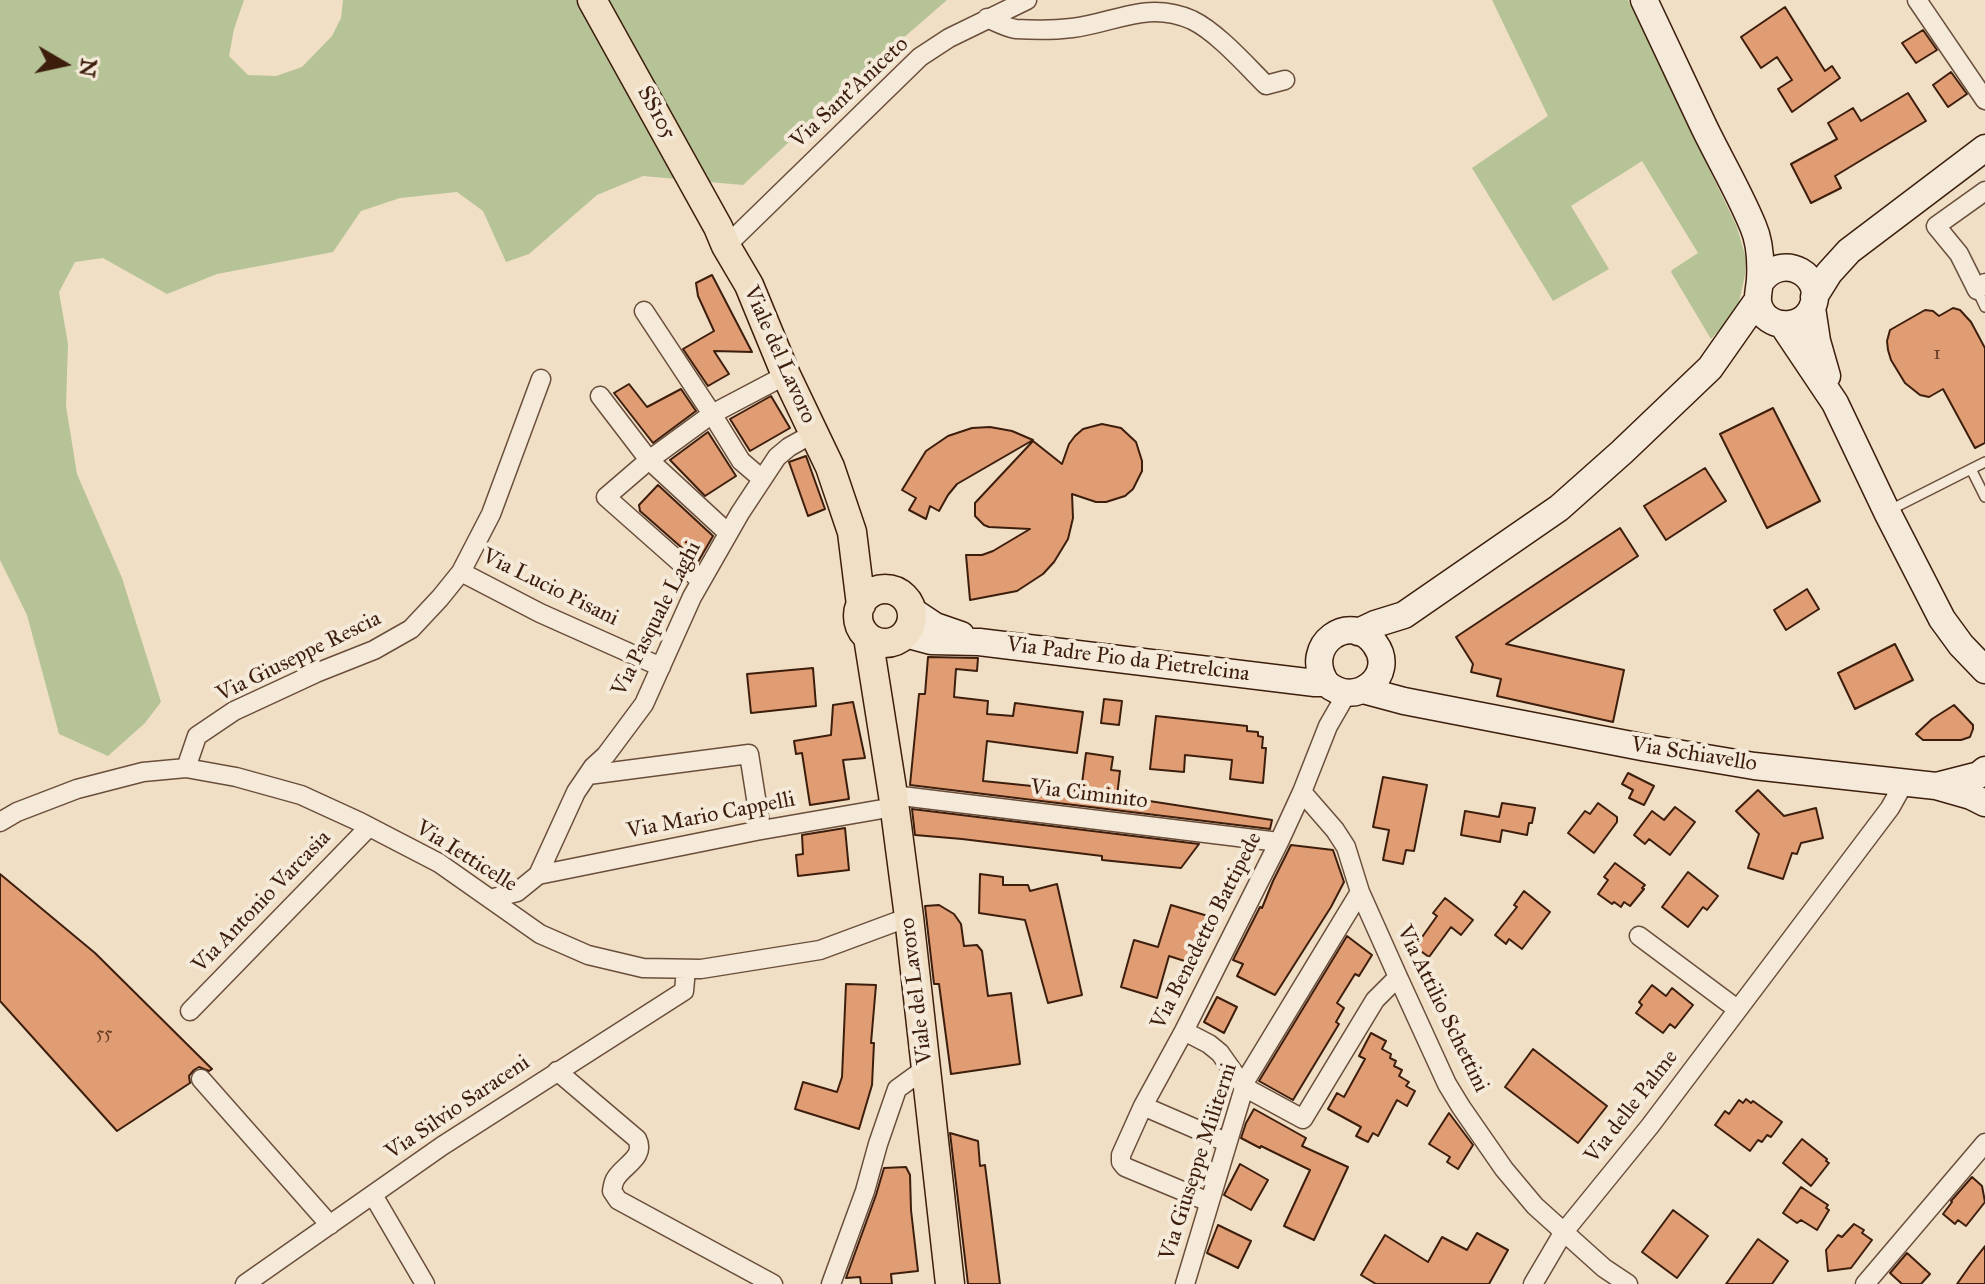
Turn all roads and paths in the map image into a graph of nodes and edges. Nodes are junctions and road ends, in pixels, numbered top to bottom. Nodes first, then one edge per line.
1 (592, 0) edge
2 (1027, 0) edge
3 (1644, 0) edge
4 (1917, 0) edge
5 (987, 18) junction
6 (1285, 80) dead end
7 (1985, 100) edge
8 (1985, 148) edge
9 (1964, 164) junction
10 (1985, 190) edge
11 (1755, 229) junction
12 (722, 237) junction
13 (1849, 251) junction
14 (1792, 268) junction
15 (1758, 292) junction
16 (1982, 293) edge
17 (1813, 302) junction
18 (644, 311) dead end
19 (1779, 324) junction
20 (1710, 368) junction
21 (786, 375) junction
22 (541, 379) dead end
23 (600, 396) dead end
24 (1835, 403) junction
25 (712, 414) junction
26 (814, 433) junction
27 (649, 460) junction
28 (1985, 462) edge
29 (1971, 469) junction
30 (762, 479) junction
31 (1985, 497) edge
32 (1887, 512) junction
33 (852, 532) junction
34 (728, 533) junction
35 (461, 572) junction
36 (701, 581) junction
37 (888, 589) junction
38 (861, 605) junction
39 (1404, 615) junction
40 (895, 631) junction
41 (1358, 632) junction
42 (1319, 654) junction
43 (661, 667) junction
44 (1985, 670) edge
45 (1278, 678) junction
46 (1354, 679) junction
47 (186, 768) junction
48 (588, 775) junction
49 (1904, 783) junction
50 (1981, 791) edge
51 (1302, 792) junction
52 (894, 801) junction
53 (0, 822) edge
54 (369, 827) junction
55 (761, 830) junction
56 (1279, 842) junction
57 (538, 875) junction
58 (1360, 892) junction
59 (490, 899) junction
60 (909, 917) junction
61 (1639, 936) dead end
62 (686, 969) junction
63 (1398, 977) junction
64 (1737, 1009) junction
65 (190, 1011) dead end
66 (1184, 1031) junction
67 (926, 1068) junction
68 (557, 1071) junction
69 (201, 1079) dead end
70 (1244, 1087) junction
71 (1143, 1106) junction
72 (1226, 1142) junction
73 (1985, 1143) edge
74 (373, 1195) junction
75 (1209, 1202) junction
76 (330, 1225) junction
77 (1563, 1233) junction
78 (245, 1284) edge
79 (425, 1284) edge
80 (773, 1284) edge
81 (831, 1284) edge
82 (950, 1284) edge
83 (1185, 1284) edge
84 (1533, 1284) edge
85 (1628, 1284) edge
86 (1865, 1284) edge

1 - 12 main road, SS105 / SS105
2 - 5 street, Via Sant'Aniceto
3 - 11 street
4 - 7 street
5 - 6 street
5 - 12 street, Via Sant'Aniceto
8 - 9 street
9 - 10 street
9 - 13 street
10 - 16 street
11 - 14 street
11 - 15 street
12 - 21 main road, Viale del Lavoro / SS105
13 - 14 street
13 - 17 street
14 - 15 street
14 - 17 street
15 - 19 street
15 - 20 street
17 - 19 street
17 - 24 street
18 - 25 street
19 - 20 street
19 - 24 street
20 - 39 street
21 - 25 street
21 - 26 main road, Viale del Lavoro / SS105
22 - 35 street, Via Giuseppe Rescia
23 - 27 street
24 - 32 street
25 - 27 street
25 - 30 street
26 - 30 street, Via Pasquale Laghi
26 - 33 main road, Viale del Lavoro / SS105
27 - 34 street
27 - 36 street
28 - 29 lane
29 - 31 lane
29 - 32 lane
30 - 34 street, Via Pasquale Laghi
32 - 44 street
33 - 37 main road, Viale del Lavoro / SS105
33 - 38 main road, Viale del Lavoro / SS105
34 - 36 street, Via Pasquale Laghi
35 - 43 street, Via Lucio Pisani
35 - 47 street, Via Giuseppe Rescia
36 - 43 street, Via Pasquale Laghi
37 - 38 main road
37 - 40 main road
38 - 40 main road
39 - 41 street
39 - 46 street
40 - 45 street, Via Padre Pio da Pietrelcina
40 - 52 main road, Viale del Lavoro
41 - 42 street
41 - 46 street
42 - 45 street
42 - 46 street
43 - 48 street, Via Pasquale Laghi
45 - 46 street, Via Padre Pio da Pietrelcina
46 - 49 street, Via Schiavello
46 - 51 street, Via Benedetto Battipede
47 - 53 street, Via Ietticelle
47 - 54 street, Via Ietticelle
48 - 55 street
48 - 57 street, Via Pasquale Laghi
49 - 50 street, Via Schiavello
49 - 64 street, Via delle Palme
51 - 56 street, Via Benedetto Battipede
51 - 58 street, Via Attilio Schettini
52 - 55 street, Via Mario Cappelli
52 - 56 street, Via Ciminito
52 - 60 main road, Viale del Lavoro
54 - 59 street, Via Ietticelle
54 - 65 street, Via Antonio Varcasia
55 - 57 street, Via Mario Cappelli
56 - 66 street, Via Benedetto Battipede
57 - 59 street
58 - 63 street, Via Attilio Schettini
58 - 70 street, Via Giuseppe Militerni
59 - 62 street, Via Ietticelle
60 - 62 street, Via Ietticelle
60 - 67 main road, Viale del Lavoro
61 - 64 street
62 - 68 street, Via Silvio Saraceni
63 - 70 street
63 - 77 street, Via Attilio Schettini
64 - 77 street, Via delle Palme
66 - 70 street
66 - 71 street, Via Benedetto Battipede
67 - 81 street
67 - 82 main road, Viale del Lavoro
68 - 74 street, Via Silvio Saraceni
68 - 80 street
69 - 76 street
70 - 72 street, Via Giuseppe Militerni
71 - 72 street
71 - 75 street, Via Benedetto Battipede
72 - 75 street, Via Giuseppe Militerni
73 - 86 street
74 - 76 street, Via Silvio Saraceni
74 - 79 street
75 - 83 street, Via Giuseppe Militerni
76 - 78 street, Via Silvio Saraceni
77 - 84 street, Via delle Palme
77 - 85 street, Via Attilio Schettini

